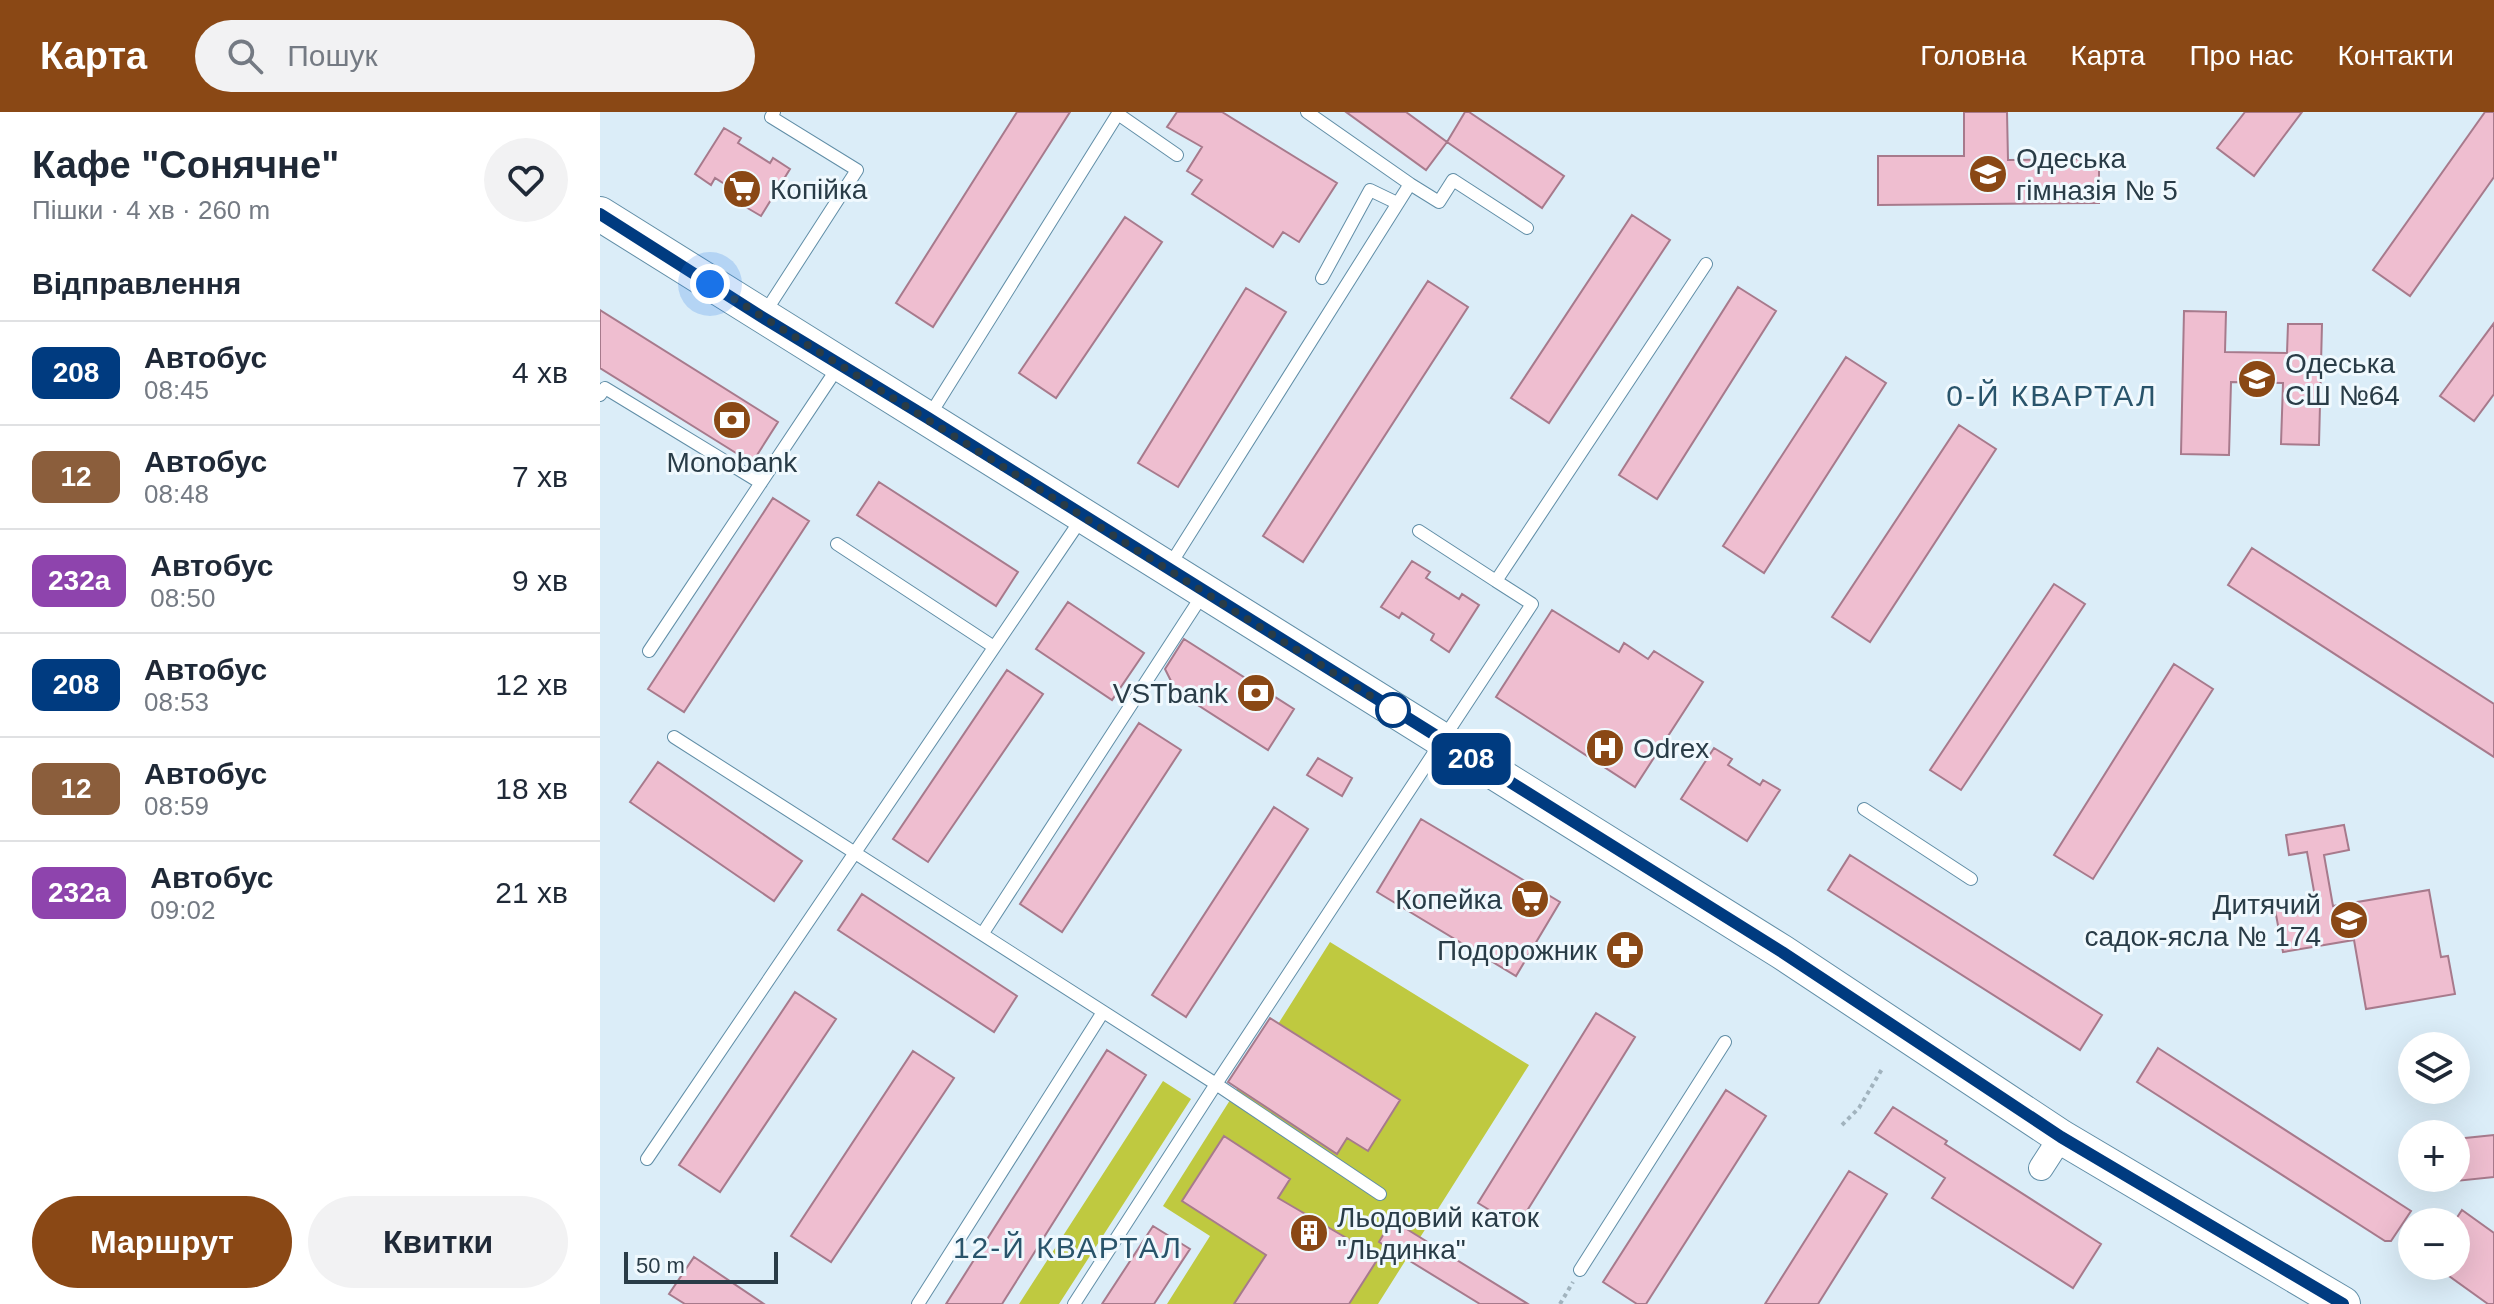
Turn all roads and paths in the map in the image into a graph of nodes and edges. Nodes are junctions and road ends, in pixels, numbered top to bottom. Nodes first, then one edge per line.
1 (774, 112) edge
2 (1307, 112) edge
3 (1119, 113) edge
4 (1177, 155) dead end
5 (1410, 184) junction
6 (1397, 203) junction
7 (600, 214) edge
8 (1527, 228) dead end
9 (1706, 264) dead end
10 (1322, 278) dead end
11 (762, 317) junction
12 (840, 364) junction
13 (600, 395) edge
14 (928, 418) junction
15 (761, 483) junction
16 (1083, 515) junction
17 (1419, 531) dead end
18 (837, 544) dead end
19 (1168, 568) junction
20 (1496, 581) junction
21 (1205, 591) junction
22 (994, 647) junction
23 (649, 651) dead end
24 (674, 737) dead end
25 (1442, 741) junction
26 (1864, 809) dead end
27 (855, 852) junction
28 (1971, 879) dead end
29 (983, 933) junction
30 (1103, 1012) junction
31 (1725, 1042) dead end
32 (1882, 1069) dead end
33 (1216, 1084) junction
34 (1842, 1125) dead end
35 (2061, 1137) junction
36 (647, 1159) dead end
37 (2041, 1168) dead end
38 (1380, 1194) dead end
39 (1580, 1270) joint
40 (918, 1304) edge
41 (1074, 1304) edge
42 (1560, 1304) edge
43 (2343, 1304) edge

1 - 11 lane
2 - 5 lane
3 - 4 lane
3 - 14 lane
5 - 6 lane
5 - 8 lane
6 - 10 lane
6 - 19 lane
7 - 11 main road
9 - 20 lane
11 - 12 main road
12 - 14 main road
12 - 15 lane
13 - 15 lane
14 - 16 main road
15 - 23 lane
16 - 19 main road
16 - 22 lane
17 - 20 lane
18 - 22 lane
19 - 21 main road
20 - 25 lane
21 - 25 main road
21 - 29 lane
22 - 27 lane
24 - 27 lane
25 - 33 lane
25 - 35 main road
26 - 28 lane
27 - 29 lane
27 - 36 lane
29 - 30 lane
30 - 33 lane
30 - 40 lane
31 - 39 lane
32 - 34 path
33 - 38 lane
33 - 41 lane
35 - 37 street
35 - 43 main road
39 - 42 path

